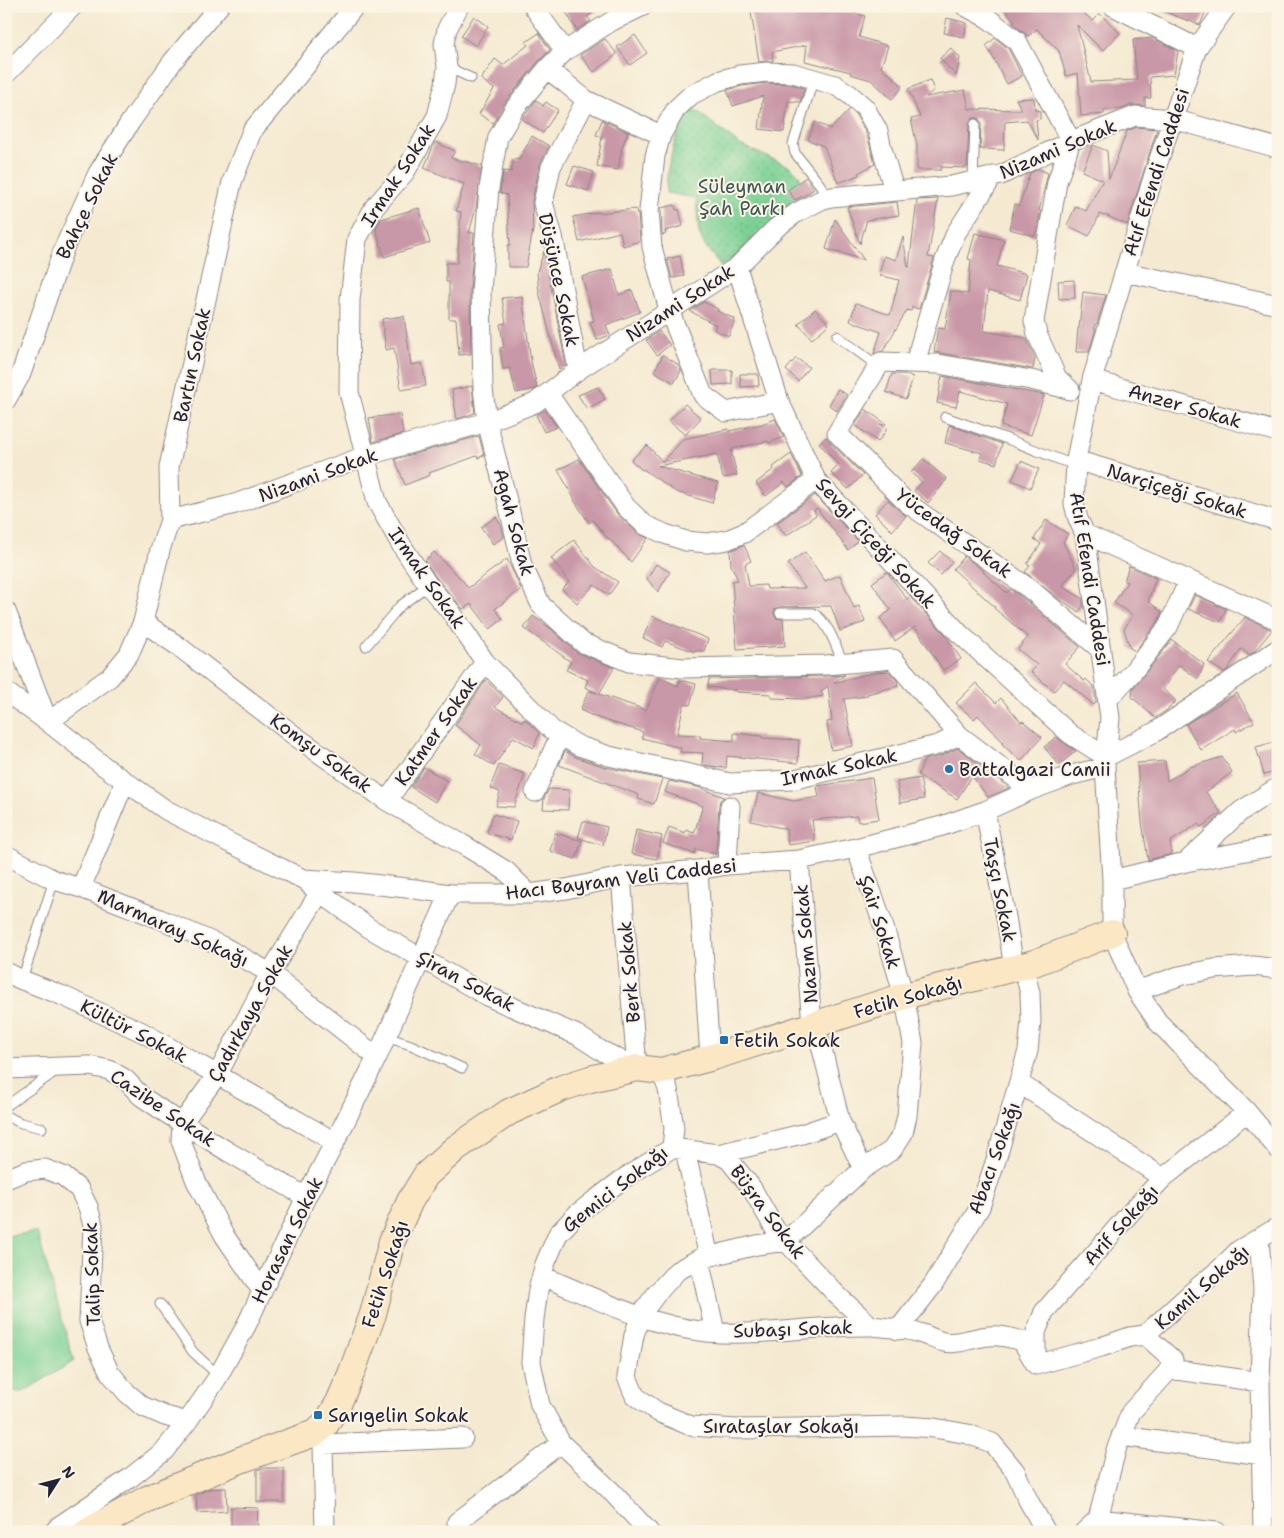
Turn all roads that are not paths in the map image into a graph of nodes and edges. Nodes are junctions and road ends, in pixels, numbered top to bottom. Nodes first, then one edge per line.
1 (73, 6) edge
2 (219, 6) edge
3 (355, 6) edge
4 (458, 6) edge
5 (533, 6) edge
6 (643, 6) edge
7 (965, 6) edge
8 (1113, 6) edge
9 (1227, 6) edge
10 (1197, 48) junction
11 (565, 52) junction
12 (447, 67) junction
13 (546, 69) junction
14 (6, 74) edge
15 (471, 78) dead end
16 (814, 78) junction
17 (586, 100) junction
18 (1173, 119) junction
19 (975, 124) dead end
20 (661, 136) junction
21 (1071, 141) junction
22 (1278, 148) edge
23 (993, 176) junction
24 (973, 181) junction
25 (894, 190) junction
26 (826, 199) junction
27 (737, 267) junction
28 (1125, 272) junction
29 (1278, 305) edge
30 (669, 310) junction
31 (836, 336) dead end
32 (915, 363) junction
33 (878, 366) junction
34 (578, 370) junction
35 (1092, 380) junction
36 (1068, 389) junction
37 (548, 394) junction
38 (6, 400) edge
39 (779, 401) junction
40 (1087, 403) junction
41 (945, 417) dead end
42 (487, 422) junction
43 (1278, 432) edge
44 (365, 456) junction
45 (1076, 462) junction
46 (816, 480) junction
47 (170, 520) junction
48 (1278, 521) edge
49 (1085, 534) junction
50 (1189, 580) junction
51 (428, 585) junction
52 (6, 611) edge
53 (780, 613) dead end
54 (1278, 620) edge
55 (144, 622) junction
56 (366, 646) dead end
57 (1278, 648) edge
58 (1101, 650) junction
59 (485, 662) junction
60 (842, 663) junction
61 (6, 692) edge
62 (1108, 699) junction
63 (48, 722) junction
64 (560, 735) junction
65 (959, 735) junction
66 (1106, 762) junction
67 (125, 781) junction
68 (1278, 787) edge
69 (1031, 790) junction
70 (535, 792) dead end
71 (387, 801) junction
72 (730, 806) dead end
73 (985, 811) junction
74 (1278, 845) edge
75 (856, 848) junction
76 (6, 855) edge
77 (799, 860) junction
78 (1186, 862) junction
79 (727, 865) junction
80 (698, 870) junction
81 (621, 877) junction
82 (303, 879) junction
83 (54, 880) junction
84 (1112, 880) junction
85 (81, 888) junction
86 (320, 892) junction
87 (450, 894) junction
88 (529, 894) junction
89 (1112, 933) junction
90 (422, 958) junction
91 (1019, 967) junction
92 (1278, 969) edge
93 (270, 973) junction
94 (14, 976) edge
95 (1137, 991) junction
96 (904, 996) junction
97 (812, 1025) junction
98 (386, 1037) junction
99 (377, 1057) junction
100 (710, 1058) junction
101 (59, 1067) junction
102 (462, 1068) dead end
103 (6, 1069) edge
104 (649, 1070) junction
105 (218, 1074) junction
106 (1019, 1083) junction
107 (6, 1106) edge
108 (1247, 1112) junction
109 (6, 1116) edge
110 (840, 1121) junction
111 (182, 1123) junction
112 (42, 1128) dead end
113 (336, 1142) junction
114 (678, 1149) junction
115 (1278, 1149) edge
116 (718, 1154) junction
117 (864, 1169) junction
118 (1163, 1178) junction
119 (6, 1179) edge
120 (306, 1197) junction
121 (1278, 1227) edge
122 (1259, 1239) junction
123 (786, 1241) junction
124 (704, 1258) junction
125 (542, 1276) junction
126 (262, 1291) junction
127 (160, 1304) dead end
128 (641, 1317) junction
129 (871, 1326) junction
130 (898, 1330) junction
131 (715, 1332) junction
132 (1145, 1335) junction
133 (1036, 1365) junction
134 (1170, 1368) junction
135 (219, 1376) junction
136 (1260, 1382) junction
137 (187, 1422) junction
138 (324, 1434) junction
139 (1122, 1436) junction
140 (463, 1438) dead end
141 (561, 1443) junction
142 (1262, 1455) junction
143 (1098, 1519) junction
144 (54, 1532) edge
145 (87, 1532) edge
146 (325, 1532) edge
147 (463, 1532) edge
148 (649, 1532) edge
149 (1046, 1532) edge
150 (1084, 1532) edge
151 (1216, 1532) edge
152 (1263, 1532) edge

1 - 14 street
2 - 38 street, Bahçe Sokak
3 - 47 street, Bartın Sokak
4 - 12 street, Irmak Sokak
5 - 11 street
6 - 11 street, Agah Sokak
7 - 21 street
8 - 10 street
9 - 10 street, Atıf Efendi Caddesi
10 - 18 street, Atıf Efendi Caddesi
11 - 13 street, Agah Sokak
12 - 15 lane
12 - 44 street, Irmak Sokak
13 - 17 street
13 - 42 street, Agah Sokak
16 - 20 street
16 - 25 street
16 - 26 lane
17 - 20 street
17 - 34 street, Düşünce Sokak
18 - 21 street, Nizami Sokak
18 - 22 street, Nizami Sokak
18 - 28 street, Atıf Efendi Caddesi
19 - 24 lane
20 - 30 street
21 - 23 street, Nizami Sokak
21 - 36 street
23 - 24 street, Nizami Sokak
23 - 32 street
24 - 25 street, Nizami Sokak
25 - 26 street, Nizami Sokak
26 - 27 street, Nizami Sokak
27 - 30 street, Nizami Sokak
27 - 39 street, Sevgi Çiçeği Sokak
28 - 29 street
28 - 35 street, Atıf Efendi Caddesi
30 - 34 street, Nizami Sokak
30 - 39 street
31 - 33 lane
32 - 33 street
32 - 36 street
33 - 58 street, Yücedağ Sokak
34 - 37 street, Nizami Sokak
35 - 40 street, Atıf Efendi Caddesi
35 - 43 street, Anzer Sokak
36 - 40 street
37 - 42 street, Nizami Sokak
37 - 46 street
39 - 46 street, Sevgi Çiçeği Sokak
40 - 45 street, Atıf Efendi Caddesi
41 - 45 lane
42 - 44 street, Nizami Sokak
42 - 60 street, Agah Sokak
44 - 47 street, Nizami Sokak
44 - 51 street, Irmak Sokak
45 - 48 street, Narçiçeği Sokak
45 - 49 street, Atıf Efendi Caddesi
46 - 66 street, Sevgi Çiçeği Sokak
47 - 55 street, Bartın Sokak
49 - 50 street
49 - 58 street, Atıf Efendi Caddesi
50 - 54 street
50 - 62 street
51 - 56 lane
51 - 59 street, Irmak Sokak
52 - 63 street, Hacı Bayram Veli Caddesi
53 - 60 lane
55 - 63 street, Bartın Sokak
55 - 71 street, Komşu Sokak
57 - 66 street, Hacı Bayram Veli Caddesi
58 - 62 street, Atıf Efendi Caddesi
59 - 64 street, Irmak Sokak
59 - 71 street, Katmer Sokak
60 - 65 street, Agah Sokak
61 - 63 street
62 - 66 street, Atıf Efendi Caddesi
63 - 67 street, Hacı Bayram Veli Caddesi
64 - 65 street, Irmak Sokak
64 - 70 street
65 - 69 street, Agah Sokak
66 - 69 street, Hacı Bayram Veli Caddesi
66 - 84 street, Atıf Efendi Caddesi
67 - 82 street, Hacı Bayram Veli Caddesi
67 - 85 street
68 - 78 street
69 - 73 street, Hacı Bayram Veli Caddesi
71 - 88 street, Komşu Sokak
72 - 79 street
73 - 75 street, Hacı Bayram Veli Caddesi
73 - 91 street, Taşçı Sokak
74 - 78 street
75 - 77 street, Hacı Bayram Veli Caddesi
75 - 96 street, Şair Sokak
76 - 83 street, Marmaray Sokağı
77 - 79 street, Hacı Bayram Veli Caddesi
77 - 97 street, Nazım Sokak
78 - 84 street
79 - 80 street, Hacı Bayram Veli Caddesi
80 - 81 street, Hacı Bayram Veli Caddesi
80 - 100 street
81 - 88 street, Hacı Bayram Veli Caddesi
81 - 104 street, Berk Sokak
82 - 86 street, Şiran Sokak
82 - 87 street, Hacı Bayram Veli Caddesi
83 - 85 street, Marmaray Sokağı
83 - 94 lane
84 - 89 street, Atıf Efendi Caddesi
85 - 93 street, Marmaray Sokağı
86 - 90 street, Şiran Sokak
86 - 93 street, Çadırkaya Sokak
87 - 88 street, Hacı Bayram Veli Caddesi
87 - 90 street, Horasan Sokak
89 - 91 street, Fetih Sokağı
89 - 95 street, Atıf Efendi Caddesi
90 - 98 street, Horasan Sokak
90 - 104 street, Şiran Sokak
91 - 96 street, Fetih Sokağı
91 - 106 street, Abacı Sokağı
92 - 95 street
93 - 99 street, Marmaray Sokağı
93 - 105 street, Çadırkaya Sokak
94 - 105 street, Kültür Sokak
95 - 108 street, Atıf Efendi Caddesi
96 - 97 street, Fetih Sokağı
96 - 117 street
97 - 100 street, Fetih Sokağı
97 - 110 street, Nazım Sokak
98 - 99 street, Horasan Sokak
98 - 102 lane
99 - 113 street, Horasan Sokak
100 - 104 street, Fetih Sokağı
101 - 103 street, Cazibe Sokak
101 - 107 lane
101 - 111 street, Cazibe Sokak
104 - 114 street, Gemici Sokağı
104 - 138 street, Fetih Sokağı
105 - 111 street, Çadırkaya Sokak
105 - 113 street, Kültür Sokak
106 - 118 street
106 - 130 street, Abacı Sokağı
108 - 115 street, Atıf Efendi Caddesi
108 - 118 street, Arif Sokağı
109 - 112 lane
110 - 116 street
110 - 117 street, Nazım Sokak
111 - 120 street, Cazibe Sokak
111 - 126 street
113 - 120 street, Horasan Sokak
114 - 116 street, Büşra Sokak
114 - 124 street
114 - 125 street, Gemici Sokağı
116 - 123 street, Büşra Sokak
117 - 123 street
118 - 133 street, Arif Sokağı
119 - 137 street, Talip Sokak
120 - 126 street, Horasan Sokak
121 - 122 street, Kamil Sokağı
122 - 132 street, Kamil Sokağı
122 - 136 street
123 - 124 street, Sırataşlar Sokağı
123 - 129 street, Büşra Sokak
124 - 128 street, Sırataşlar Sokağı
124 - 131 street
125 - 128 street, Subaşı Sokak
125 - 141 street, Gemici Sokağı
126 - 135 street, Horasan Sokak
127 - 135 lane
128 - 131 street, Subaşı Sokak
128 - 149 street, Sırataşlar Sokağı
129 - 130 street, Subaşı Sokak
129 - 131 street, Subaşı Sokak
130 - 133 street, Subaşı Sokak
132 - 133 street, Kamil Sokağı
132 - 134 street
134 - 136 street
134 - 139 street
135 - 137 street, Horasan Sokak
136 - 142 street
137 - 144 street, Horasan Sokak
138 - 140 street
138 - 145 street, Fetih Sokağı
138 - 146 street
139 - 142 street
139 - 143 street
141 - 147 street
141 - 148 street, Gemici Sokağı
142 - 152 street
143 - 150 street
143 - 151 street

